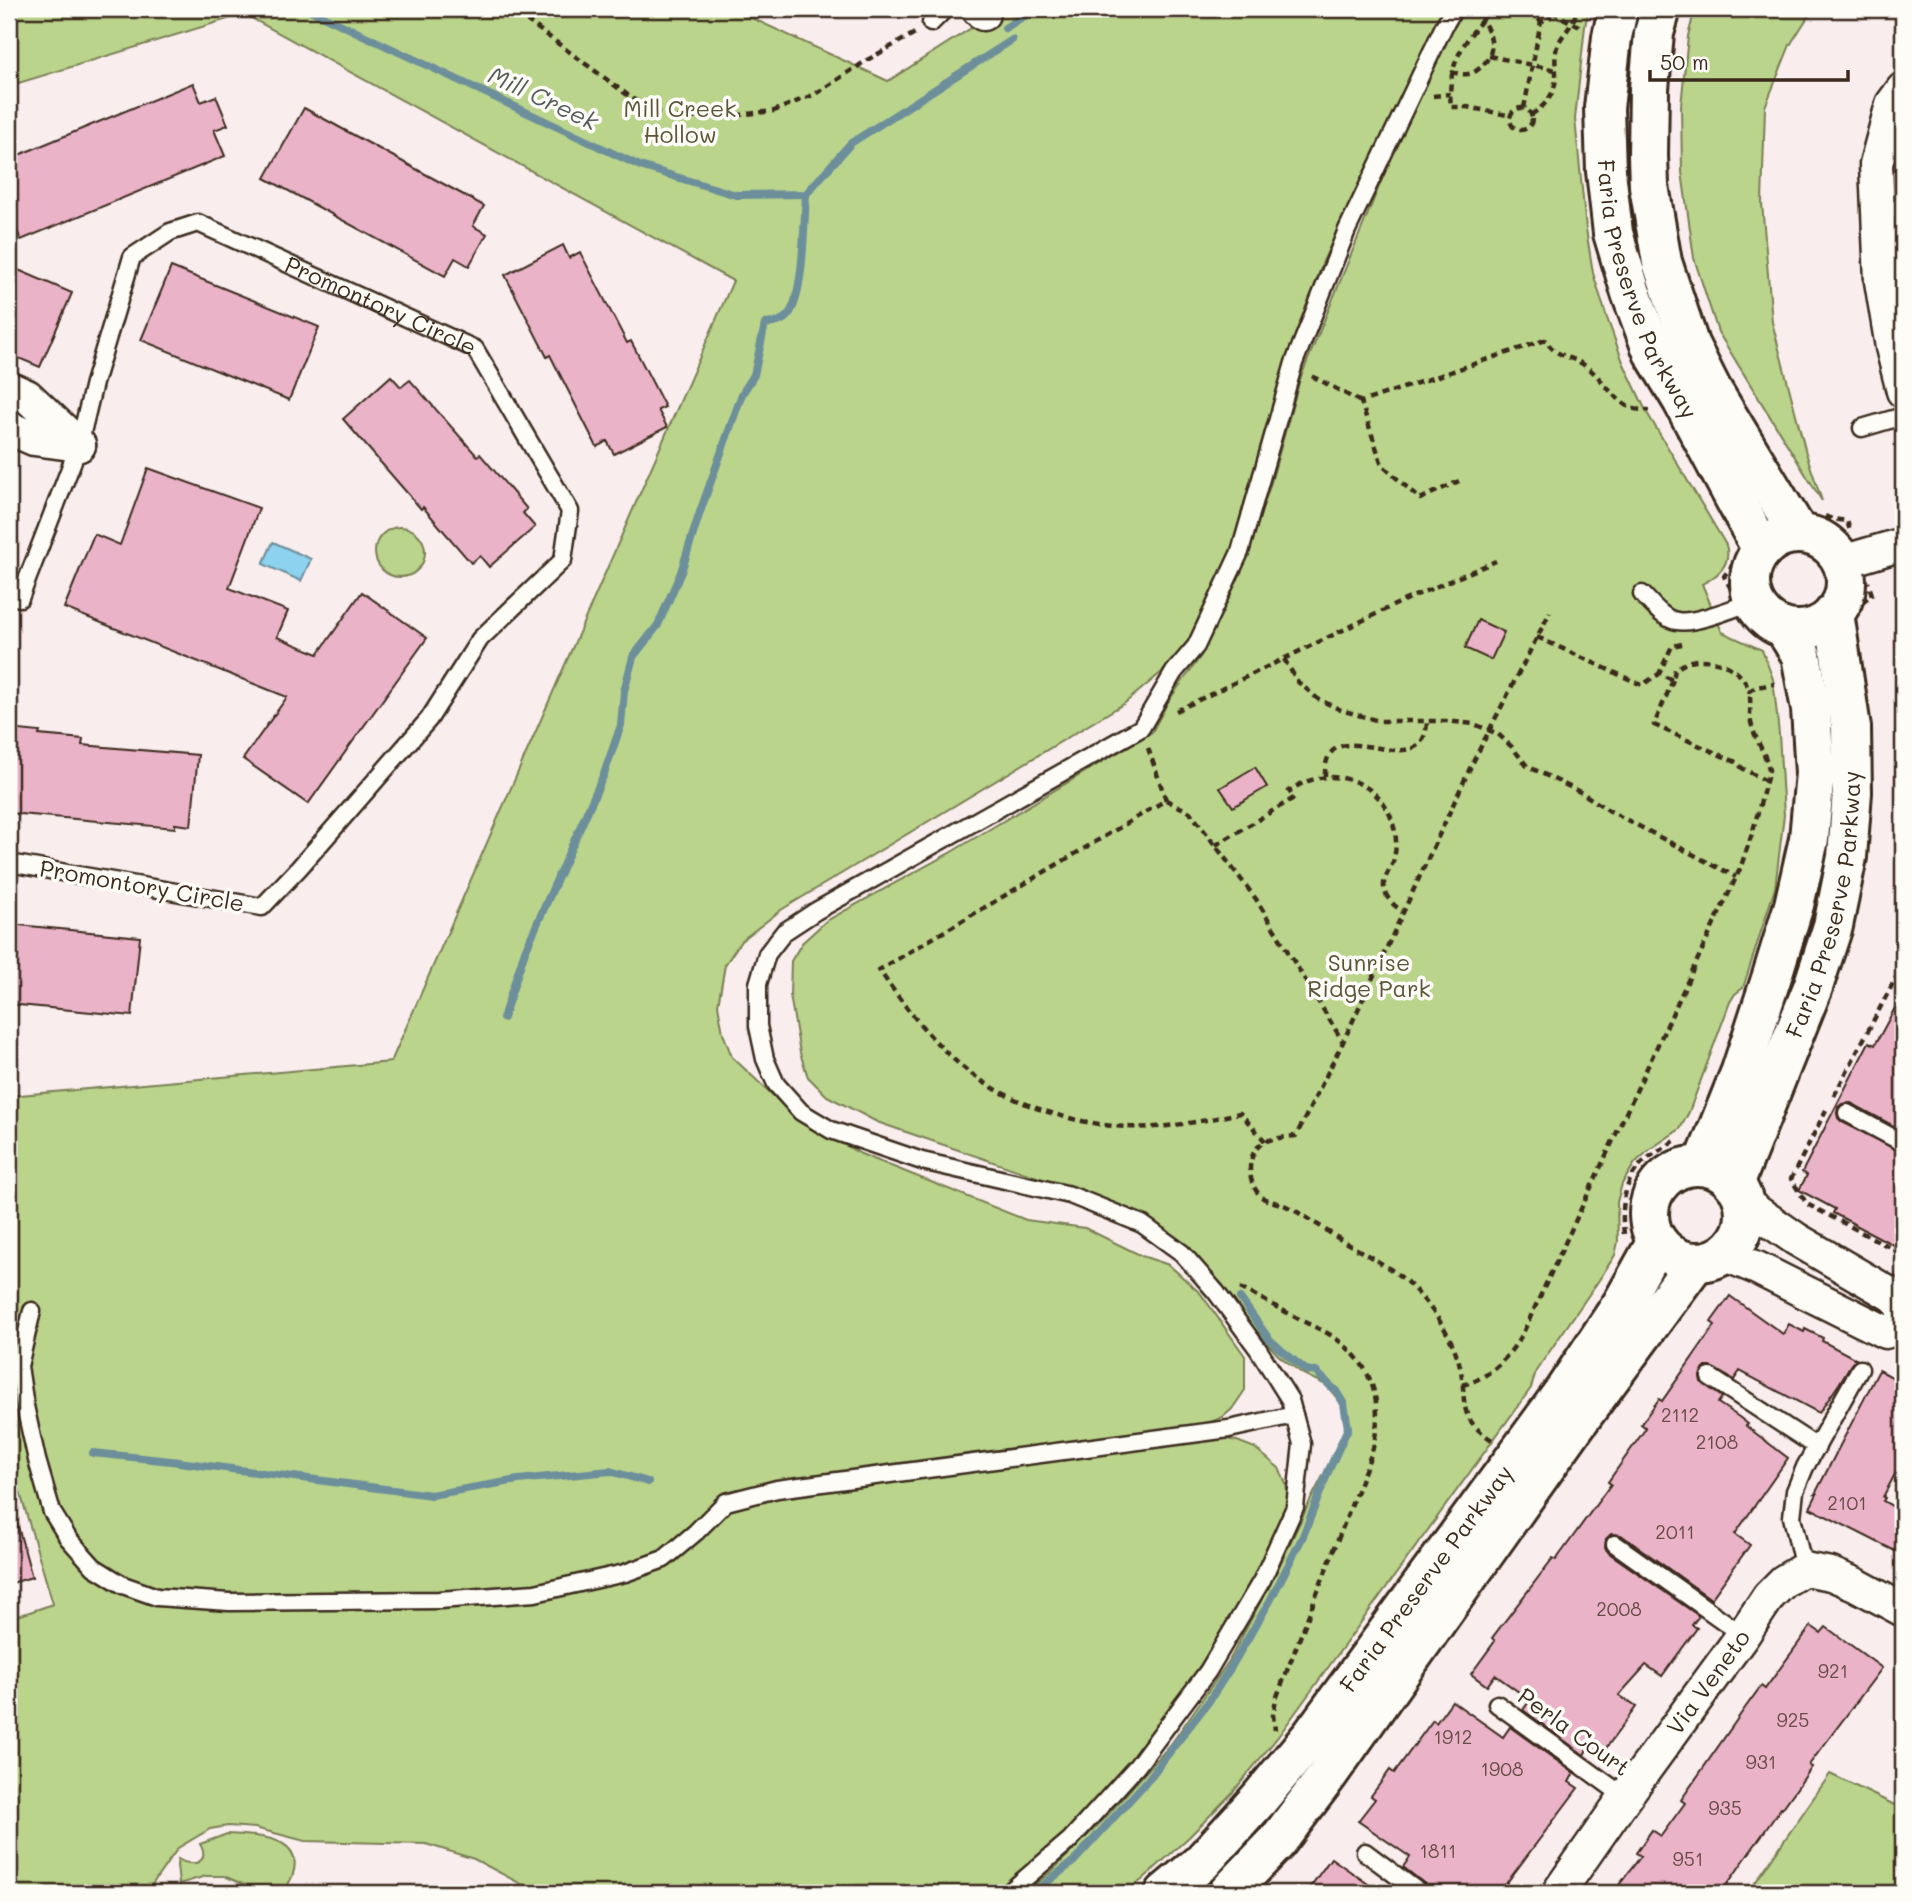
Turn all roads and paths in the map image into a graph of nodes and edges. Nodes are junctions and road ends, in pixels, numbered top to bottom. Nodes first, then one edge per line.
1 (505, 9) edge
2 (945, 9) edge
3 (1454, 9) edge
4 (1492, 9) edge
5 (1526, 9) edge
6 (1533, 9) edge
7 (1577, 9) edge
8 (1661, 9) edge
9 (1551, 10) edge
10 (1482, 20) junction
11 (1604, 20) edge
12 (1541, 21) junction
13 (931, 23) joint
14 (1573, 23) junction
15 (1489, 56) junction
16 (1532, 65) junction
17 (1556, 70) junction
18 (1423, 72) junction
19 (1452, 73) junction
20 (1903, 89) edge
21 (1524, 108) junction
22 (1531, 115) junction
23 (1511, 116) junction
24 (1890, 209) edge
25 (1293, 366) junction
26 (9, 388) edge
27 (1903, 391) edge
28 (1361, 402) junction
29 (1649, 411) dead end
30 (1903, 416) edge
31 (9, 428) edge
32 (1862, 428) dead end
33 (79, 445) junction
34 (1459, 481) dead end
35 (1799, 534) junction
36 (1903, 544) edge
37 (1762, 550) junction
38 (1496, 561) dead end
39 (1842, 562) junction
40 (1642, 594) dead end
41 (9, 596) edge
42 (1754, 601) junction
43 (1550, 612) dead end
44 (1834, 613) junction
45 (1784, 628) junction
46 (1537, 637) junction
47 (1684, 644) dead end
48 (1284, 659) junction
49 (1659, 674) junction
50 (1673, 680) junction
51 (1779, 683) dead end
52 (1749, 691) junction
53 (1427, 721) junction
54 (1141, 728) junction
55 (1489, 731) junction
56 (1325, 776) junction
57 (1766, 781) junction
58 (1166, 800) junction
59 (1216, 845) junction
60 (9, 863) edge
61 (1736, 877) junction
62 (1404, 912) junction
63 (1343, 1042) junction
64 (1847, 1113) dead end
65 (1686, 1132) dead end
66 (1265, 1142) junction
67 (1903, 1143) edge
68 (1727, 1185) junction
69 (1641, 1238) junction
70 (1710, 1258) junction
71 (1903, 1310) edge
72 (32, 1311) dead end
73 (1903, 1327) edge
74 (1860, 1369) dead end
75 (1710, 1377) dead end
76 (1462, 1385) junction
77 (1294, 1415) junction
78 (1495, 1443) dead end
79 (1817, 1447) junction
80 (1615, 1544) dead end
81 (1804, 1569) junction
82 (1903, 1610) edge
83 (1743, 1635) junction
84 (1497, 1703) dead end
85 (1625, 1797) junction
86 (1365, 1852) dead end
87 (1008, 1893) edge
88 (1165, 1893) edge
89 (1228, 1893) edge
90 (1420, 1893) edge
91 (1558, 1893) edge

1 - 13 path
2 - 13 lane
3 - 18 lane
4 - 10 path
5 - 6 path
6 - 12 path
7 - 14 path
8 - 35 street, Faria Preserve Parkway
9 - 12 path
9 - 14 path
10 - 15 path
10 - 19 path
11 - 14 path
11 - 37 street, Faria Preserve Parkway
12 - 16 path
14 - 17 path
15 - 16 path
15 - 19 path
16 - 17 path
16 - 21 path
17 - 22 path
18 - 19 path
18 - 25 lane
19 - 23 path
20 - 24 street
21 - 22 path
21 - 23 path
22 - 23 path
24 - 27 street
25 - 28 path
25 - 54 lane
26 - 33 street
28 - 29 path
28 - 34 path
30 - 32 lane
31 - 33 street
33 - 41 lane, Promontory Circle
33 - 60 lane, Promontory Circle
35 - 37 street
35 - 39 street
36 - 39 street
37 - 42 street
38 - 48 path
39 - 44 street
40 - 42 lane
42 - 45 street
43 - 46 path
44 - 45 street
44 - 68 street, Faria Preserve Parkway
45 - 68 street, Faria Preserve Parkway
46 - 49 path
46 - 55 path
47 - 49 path
48 - 53 path
48 - 54 path
49 - 50 path
50 - 52 path
50 - 57 path
51 - 52 path
52 - 57 path
53 - 55 path
53 - 56 path
54 - 58 path
54 - 77 lane
55 - 61 path
55 - 62 path
56 - 59 path
56 - 62 path
57 - 61 path
58 - 59 path
58 - 66 path
59 - 63 path
61 - 76 path
62 - 63 path
63 - 66 path
64 - 67 lane
65 - 69 path
66 - 76 path
68 - 69 street
68 - 70 street
68 - 71 street
69 - 70 street
69 - 88 street, Faria Preserve Parkway
70 - 73 street
70 - 89 street, Faria Preserve Parkway
72 - 77 lane
74 - 79 lane
75 - 79 lane
76 - 78 path
77 - 87 lane
79 - 81 lane
80 - 83 lane
81 - 82 street
81 - 83 street, Via Veneto
83 - 85 street, Via Veneto
84 - 85 lane, Perla Court
85 - 91 street, Via Veneto
86 - 90 lane

